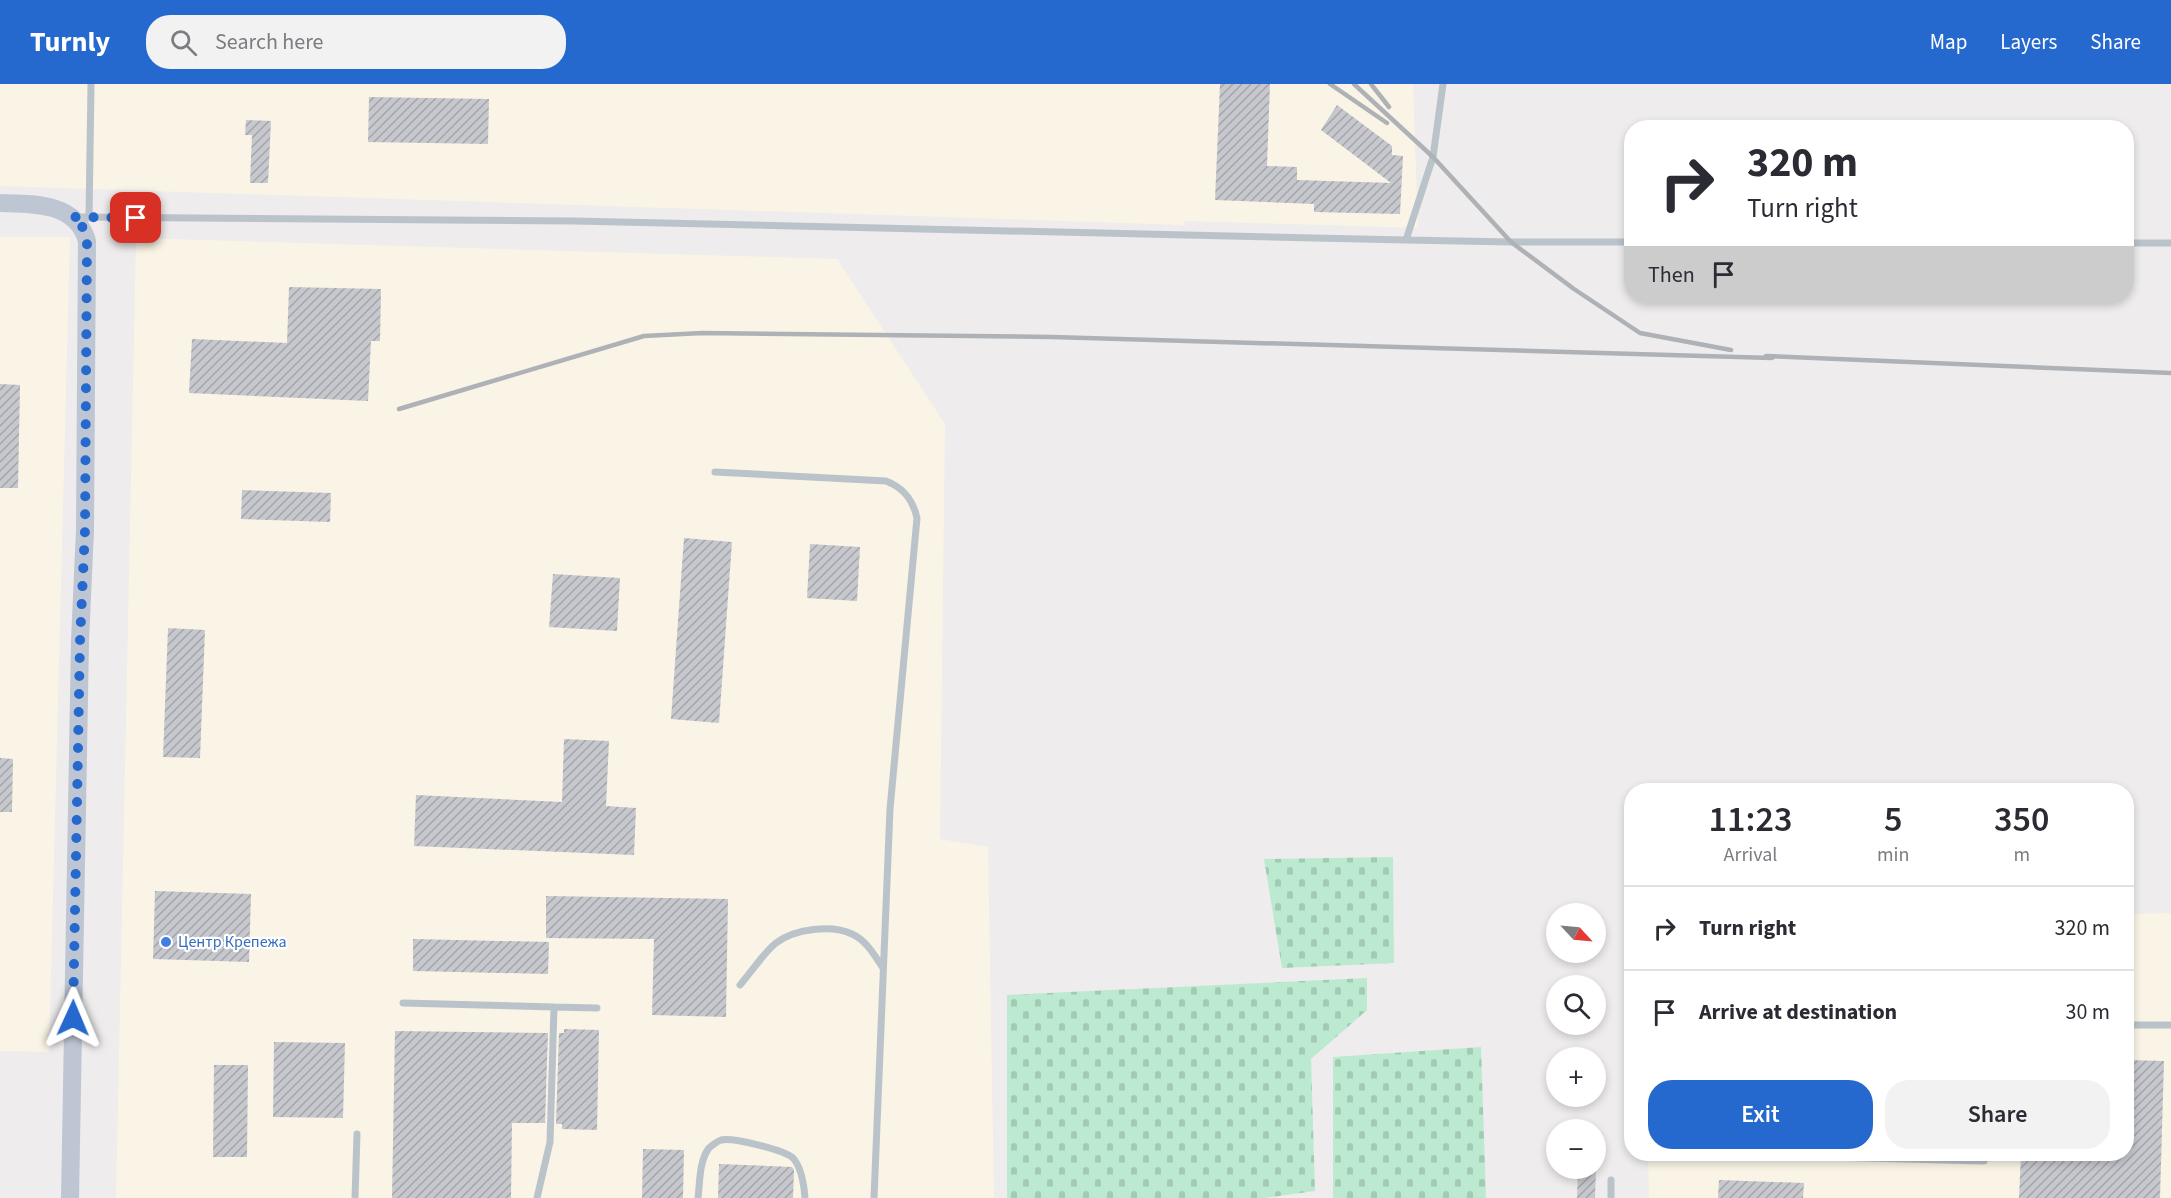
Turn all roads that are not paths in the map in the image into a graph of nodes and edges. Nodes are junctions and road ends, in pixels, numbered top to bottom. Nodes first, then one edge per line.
1 (91, 84) edge
2 (1443, 84) edge
3 (0, 203) edge
4 (81, 218) junction
5 (1406, 240) junction
6 (1624, 242) edge
7 (2134, 243) edge
8 (2171, 243) edge
9 (715, 472) dead end
10 (883, 968) junction
11 (740, 985) dead end
12 (403, 1004) dead end
13 (554, 1007) junction
14 (597, 1008) dead end
15 (2134, 1025) edge
16 (2171, 1025) edge
17 (357, 1134) dead end
18 (1611, 1180) dead end
19 (70, 1198) edge
20 (355, 1198) edge
21 (537, 1198) edge
22 (698, 1198) edge
23 (805, 1198) edge
24 (874, 1198) edge
25 (1611, 1198) edge

1 - 4 lane
2 - 5 lane
3 - 4 street
4 - 5 lane
4 - 19 street
5 - 6 lane
7 - 8 lane
9 - 10 lane
10 - 11 lane
10 - 24 lane
12 - 13 lane
13 - 14 lane
13 - 21 lane
15 - 16 lane
17 - 20 lane
18 - 25 lane
22 - 23 lane

